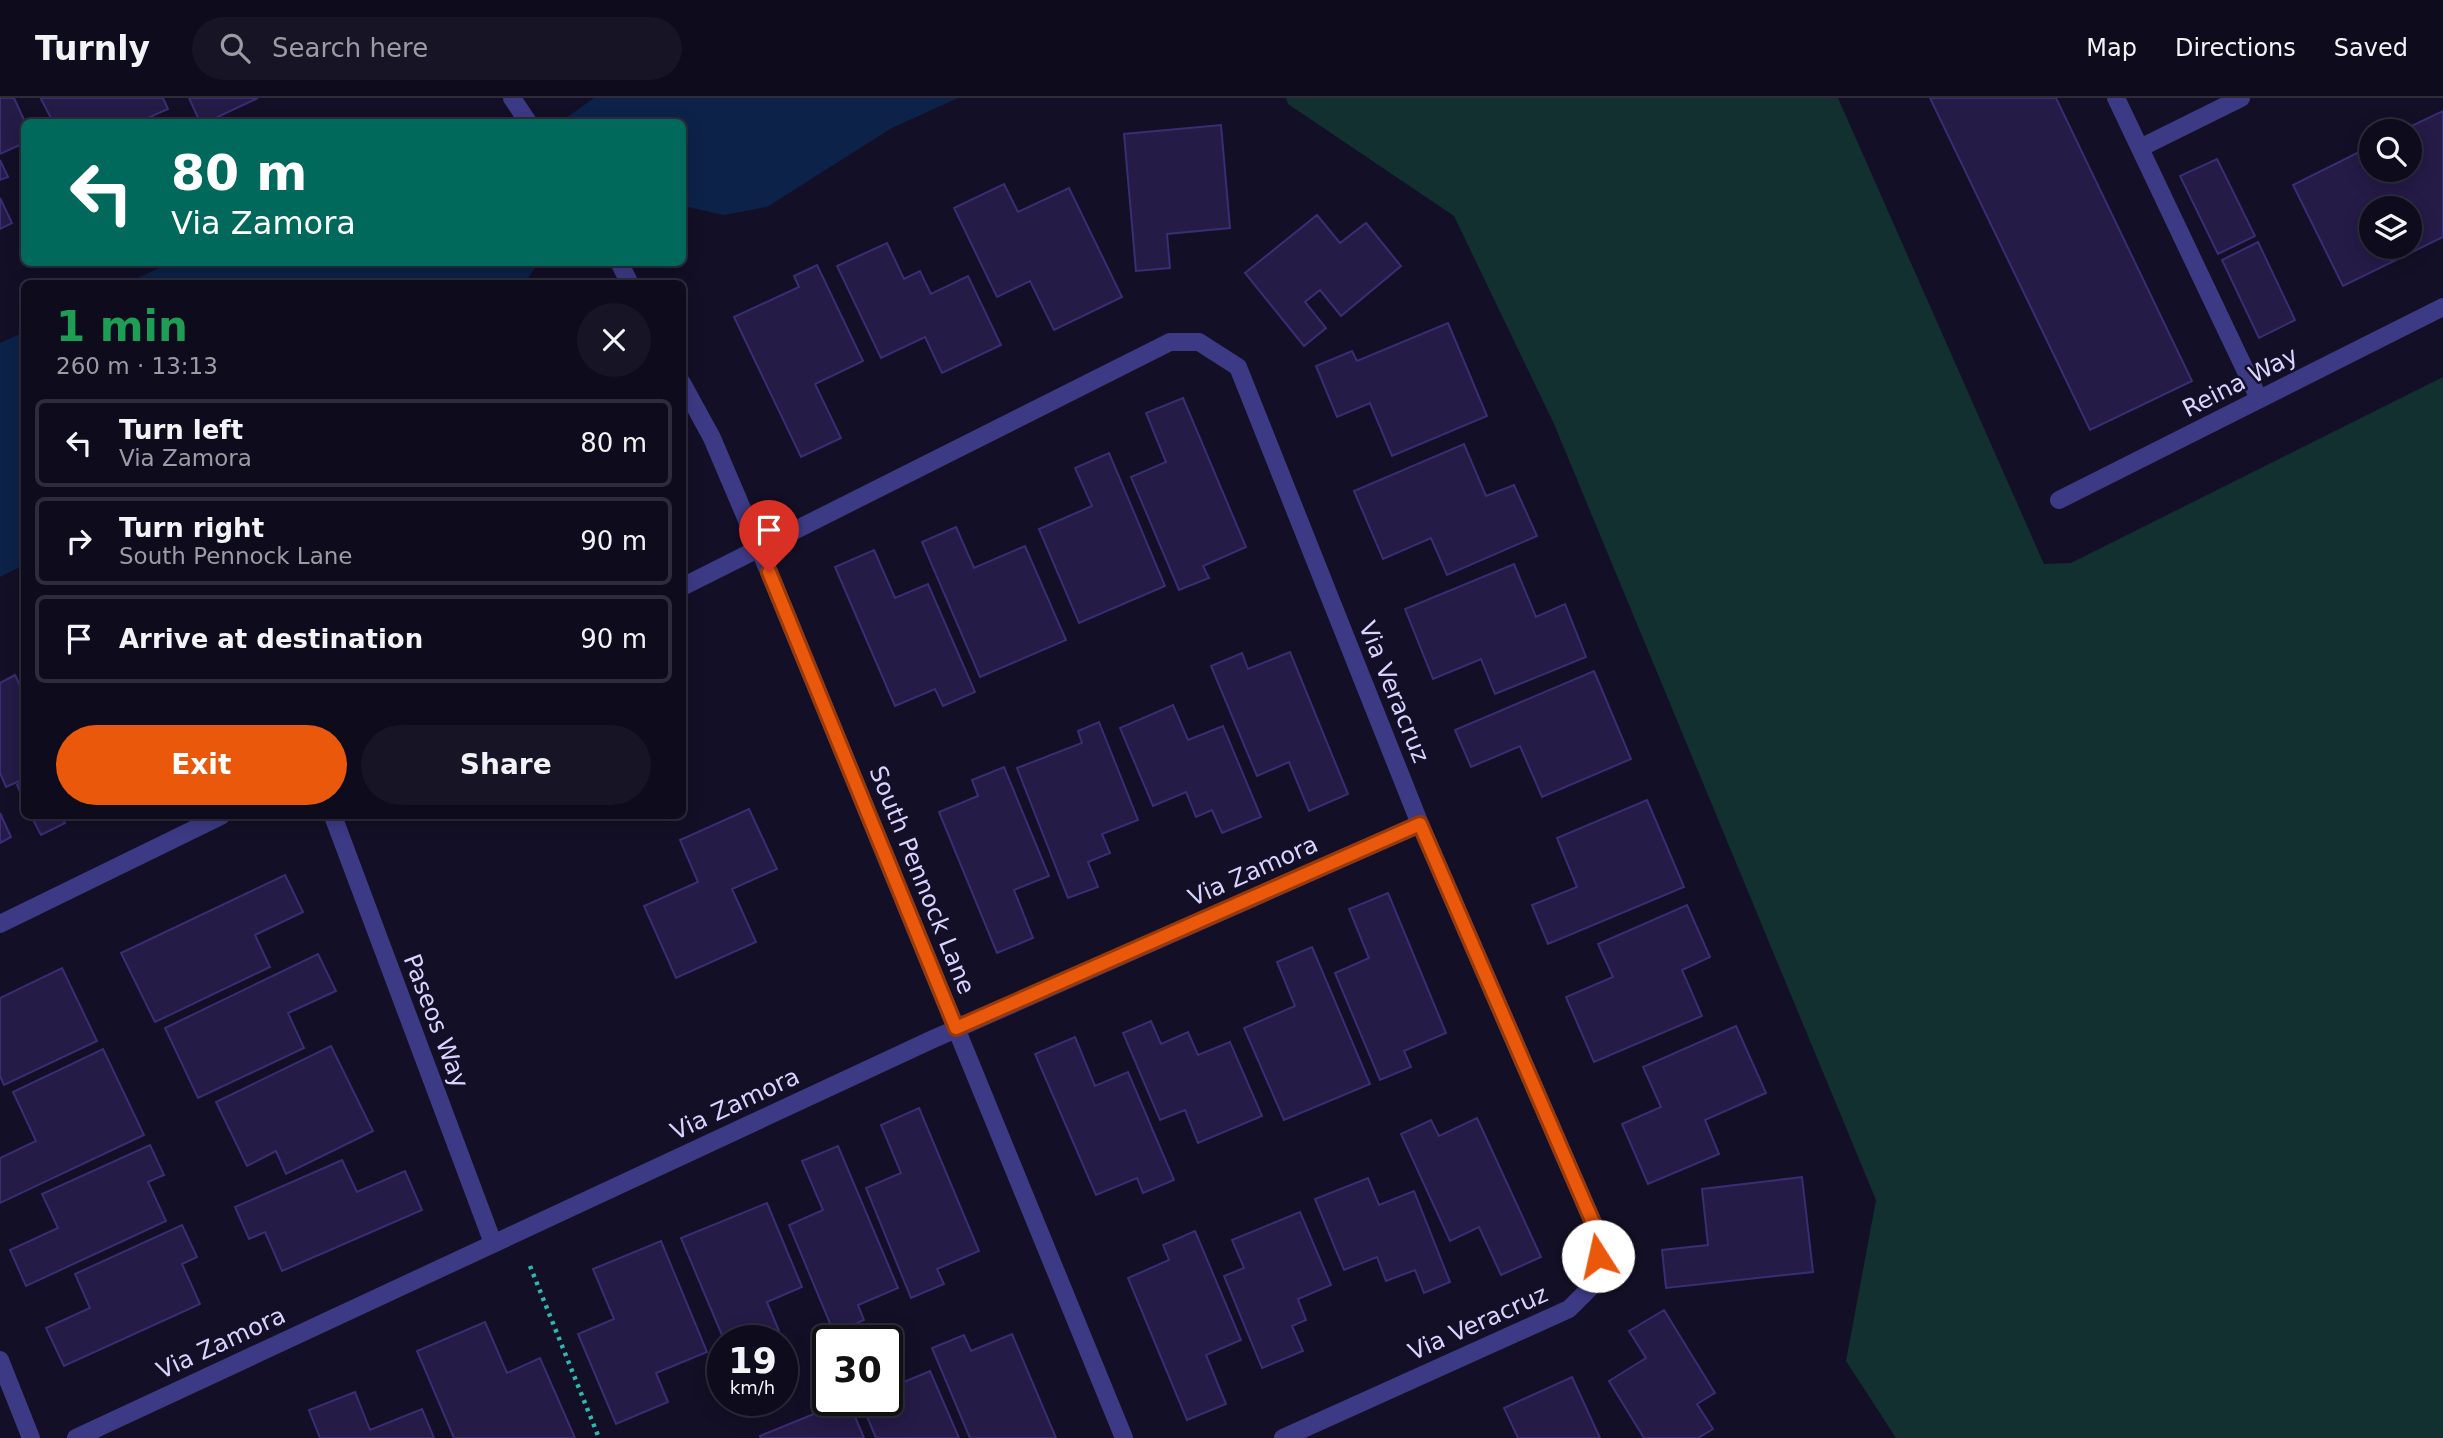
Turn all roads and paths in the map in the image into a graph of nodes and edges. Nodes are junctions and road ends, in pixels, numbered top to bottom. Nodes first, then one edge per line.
1 (512, 98) edge
2 (2116, 98) edge
3 (2241, 98) edge
4 (526, 119) edge
5 (2140, 148) junction
6 (2443, 307) edge
7 (686, 390) edge
8 (2259, 399) junction
9 (2059, 500) dead end
10 (760, 549) junction
11 (686, 585) edge
12 (215, 819) edge
13 (334, 819) edge
14 (1420, 824) junction
15 (0, 924) edge
16 (956, 1028) junction
17 (493, 1243) junction
18 (530, 1266) dead end
19 (0, 1360) edge
20 (31, 1438) edge
21 (76, 1438) edge
22 (599, 1438) edge
23 (1124, 1438) edge
24 (1283, 1438) edge

1 - 4 street
2 - 5 street
3 - 5 street
5 - 8 street
6 - 8 street, Reina Way
7 - 10 street, South Pennock Lane
8 - 9 street, Reina Way
10 - 11 street, Via Veracruz
10 - 14 street, Via Veracruz
10 - 16 street, South Pennock Lane
12 - 15 street
13 - 17 street, Paseos Way
14 - 16 street, Via Zamora
14 - 24 street, Via Veracruz
16 - 17 street, Via Zamora
16 - 23 street, South Pennock Lane
17 - 21 street, Via Zamora
18 - 22 path
19 - 20 street

